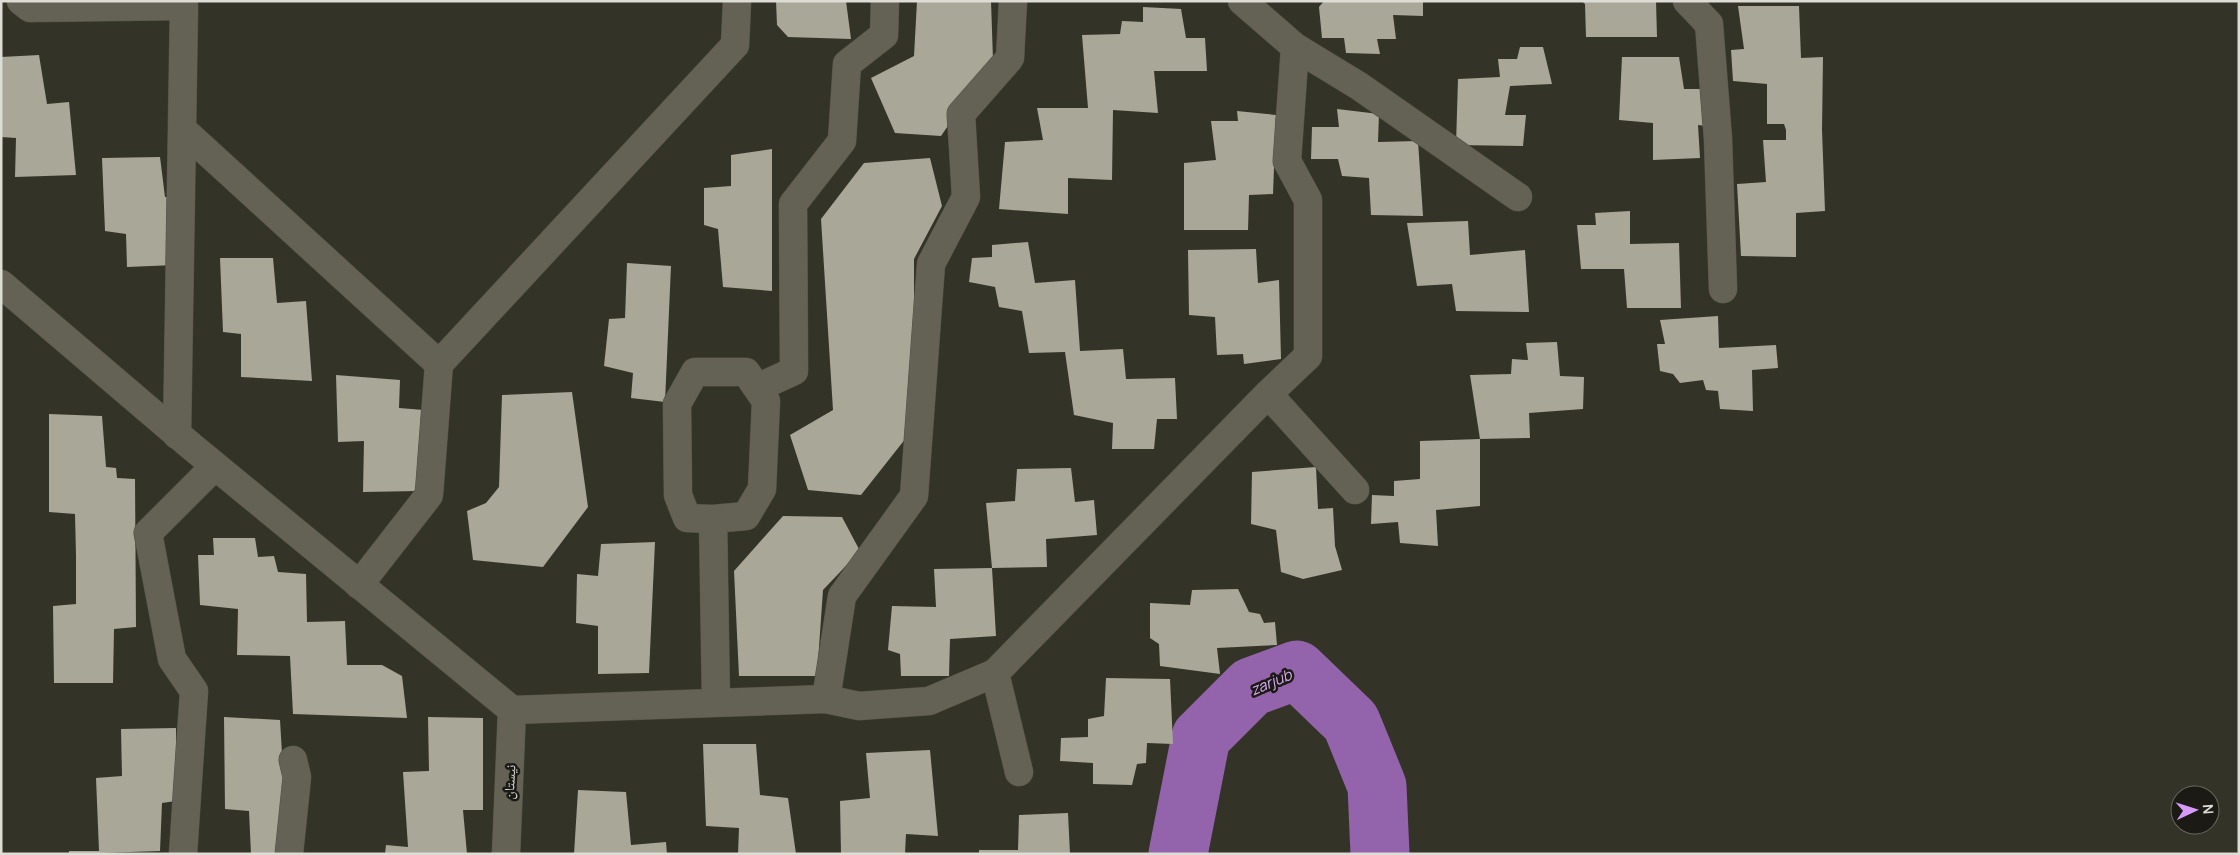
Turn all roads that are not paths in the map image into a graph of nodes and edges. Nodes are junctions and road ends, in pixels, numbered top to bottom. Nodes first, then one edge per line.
1 (21, 1) edge
2 (738, 1) edge
3 (885, 1) edge
4 (1013, 1) edge
5 (1242, 1) edge
6 (1687, 1) edge
7 (184, 4) edge
8 (1295, 47) junction
9 (183, 130) junction
10 (1518, 197) dead end
11 (1, 284) edge
12 (1723, 290) dead end
13 (438, 364) junction
14 (757, 388) junction
15 (1268, 394) junction
16 (177, 434) junction
17 (215, 466) junction
18 (1355, 490) dead end
19 (714, 519) junction
20 (359, 585) junction
21 (995, 674) junction
22 (826, 699) junction
23 (716, 702) junction
24 (512, 710) junction
25 (293, 760) dead end
26 (1018, 772) dead end
27 (183, 854) edge
28 (289, 854) edge
29 (506, 854) edge

1 - 7 street
2 - 13 street
3 - 14 street
4 - 22 street
5 - 8 street
6 - 12 street
7 - 9 street
8 - 10 street
8 - 15 street
9 - 13 street
9 - 16 street
11 - 16 street
13 - 20 street
14 - 19 street
14 - 19 street
15 - 18 street
15 - 21 street
16 - 17 street
17 - 20 street
17 - 27 street
19 - 23 street
20 - 24 street
21 - 22 street
21 - 26 street
22 - 23 street
23 - 24 street
24 - 29 street, نیستان
25 - 28 street

